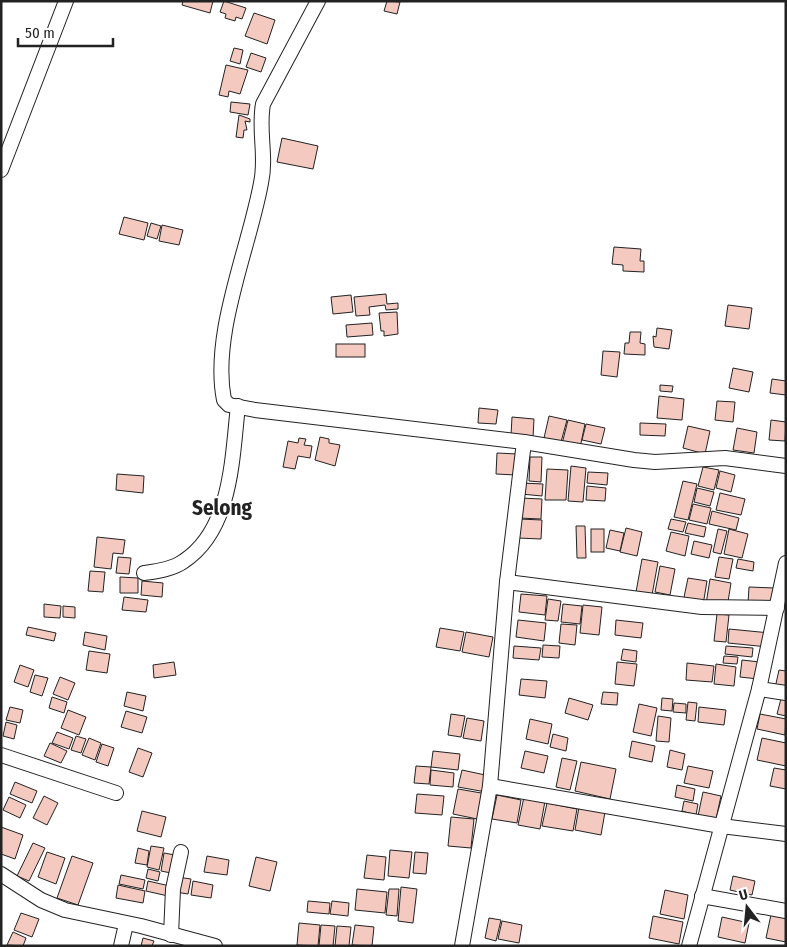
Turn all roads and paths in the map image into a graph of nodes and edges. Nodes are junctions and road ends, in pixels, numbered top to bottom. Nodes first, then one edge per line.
1 (66, 1) edge
2 (318, 1) edge
3 (1, 170) edge
4 (238, 406) junction
5 (524, 442) junction
6 (786, 466) edge
7 (786, 563) edge
8 (144, 573) dead end
9 (507, 582) junction
10 (777, 608) junction
11 (760, 689) junction
12 (786, 693) edge
13 (1, 755) edge
14 (490, 786) junction
15 (116, 793) dead end
16 (720, 826) junction
17 (786, 834) edge
18 (181, 852) dead end
19 (1, 874) edge
20 (702, 896) junction
21 (786, 911) edge
22 (126, 924) junction
23 (171, 935) junction
24 (121, 946) edge
25 (215, 946) edge
26 (462, 946) edge
27 (689, 946) edge

1 - 3 street
2 - 4 street
4 - 5 street
4 - 8 street
5 - 6 street
5 - 9 street
7 - 10 street
9 - 10 street
9 - 14 street
10 - 11 street
11 - 12 street
11 - 16 street
13 - 15 street
14 - 16 street
14 - 26 street
16 - 17 street
16 - 20 street
18 - 23 street
19 - 22 street
20 - 21 street
20 - 27 street
22 - 23 street
22 - 24 street
23 - 25 street

